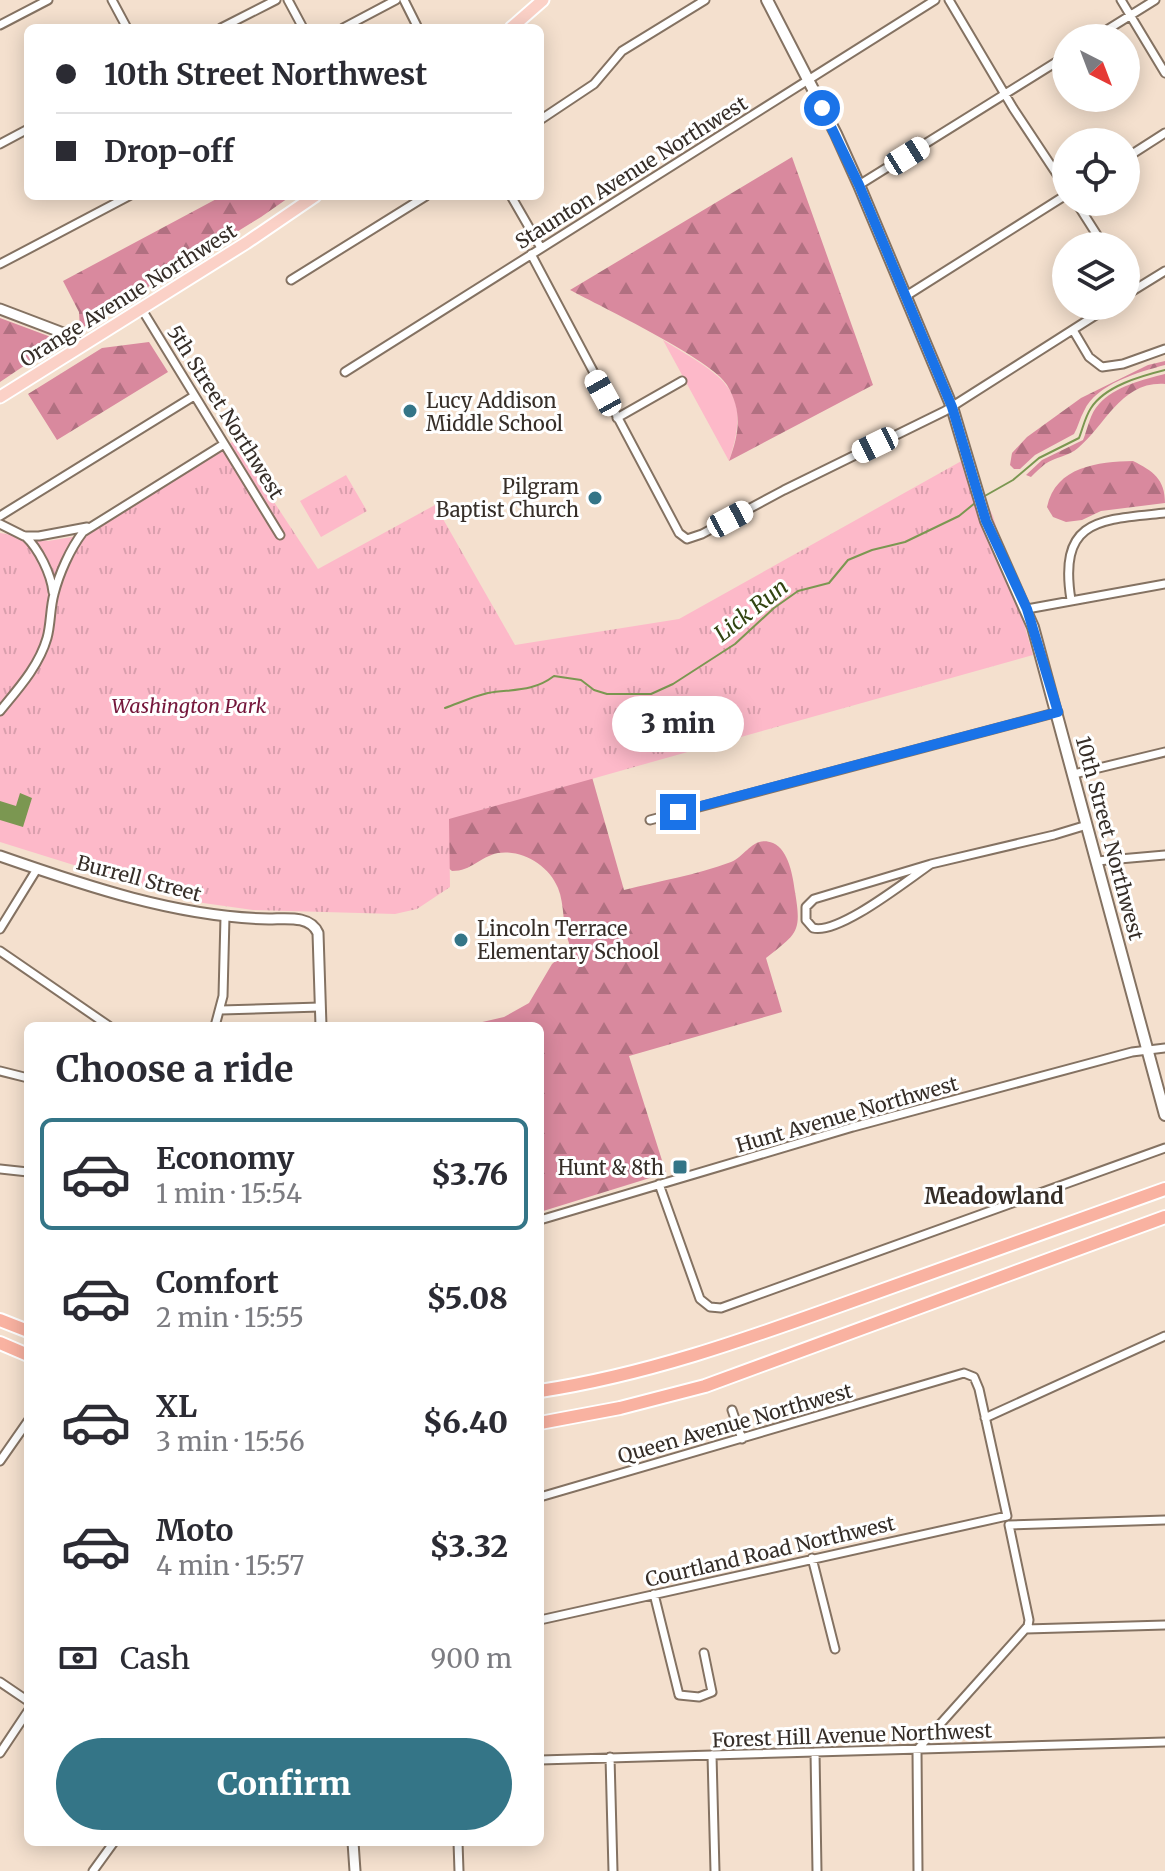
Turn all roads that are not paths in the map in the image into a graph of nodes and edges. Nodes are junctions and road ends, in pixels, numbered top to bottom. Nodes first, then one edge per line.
1 (48, 0) edge
2 (112, 0) edge
3 (276, 0) edge
4 (288, 0) edge
5 (396, 0) edge
6 (404, 0) edge
7 (543, 0) edge
8 (705, 0) edge
9 (767, 0) edge
10 (935, 0) edge
11 (949, 0) edge
12 (1121, 0) edge
13 (1155, 0) edge
14 (1130, 15) junction
15 (125, 24) edge
16 (229, 24) edge
17 (301, 24) edge
18 (351, 24) edge
19 (416, 24) edge
20 (516, 24) edge
21 (1116, 24) edge
22 (0, 25) edge
23 (1052, 65) edge
24 (1165, 73) edge
25 (807, 81) junction
26 (1005, 94) junction
27 (544, 117) edge
28 (24, 131) edge
29 (1165, 133) edge
30 (0, 144) edge
31 (1140, 149) edge
32 (1052, 166) edge
33 (859, 185) junction
34 (121, 200) edge
35 (309, 200) edge
36 (420, 200) edge
37 (513, 200) edge
38 (1052, 204) edge
39 (541, 248) junction
40 (531, 254) junction
41 (0, 264) edge
42 (1165, 271) edge
43 (291, 280) dead end
44 (1140, 286) edge
45 (906, 296) junction
46 (141, 308) junction
47 (0, 309) edge
48 (1088, 320) edge
49 (1073, 330) junction
50 (80, 345) junction
51 (1165, 349) edge
52 (345, 372) dead end
53 (682, 381) dead end
54 (194, 396) junction
55 (0, 397) edge
56 (952, 407) junction
57 (617, 418) junction
58 (224, 444) junction
59 (1165, 513) edge
60 (0, 516) edge
61 (0, 524) edge
62 (89, 527) junction
63 (280, 535) dead end
64 (24, 536) junction
65 (1165, 584) edge
66 (54, 594) junction
67 (1071, 600) junction
68 (1027, 609) junction
69 (0, 711) edge
70 (1058, 712) junction
71 (1165, 752) edge
72 (1074, 774) junction
73 (650, 820) dead end
74 (1087, 825) junction
75 (1165, 855) edge
76 (0, 856) edge
77 (1097, 861) junction
78 (931, 864) junction
79 (37, 869) junction
80 (225, 917) junction
81 (0, 929) edge
82 (0, 951) edge
83 (320, 1007) junction
84 (221, 1010) junction
85 (103, 1022) edge
86 (216, 1022) edge
87 (321, 1022) edge
88 (1165, 1048) edge
89 (1148, 1049) junction
90 (0, 1071) edge
91 (24, 1077) edge
92 (1165, 1115) edge
93 (1165, 1148) edge
94 (0, 1169) edge
95 (24, 1172) edge
96 (659, 1184) junction
97 (1159, 1191) edge
98 (1162, 1218) edge
99 (544, 1219) edge
100 (0, 1320) edge
101 (24, 1329) edge
102 (1165, 1336) edge
103 (0, 1343) edge
104 (24, 1353) edge
105 (544, 1390) edge
106 (732, 1410) dead end
107 (985, 1418) junction
108 (544, 1422) edge
109 (24, 1427) edge
110 (742, 1439) junction
111 (0, 1461) edge
112 (544, 1496) edge
113 (1008, 1520) junction
114 (1165, 1520) edge
115 (812, 1558) junction
116 (654, 1594) junction
117 (544, 1619) edge
118 (1165, 1625) edge
119 (1026, 1629) junction
120 (835, 1649) dead end
121 (704, 1653) dead end
122 (0, 1682) edge
123 (24, 1698) edge
124 (24, 1717) edge
125 (1165, 1742) edge
126 (917, 1750) junction
127 (815, 1752) junction
128 (0, 1753) edge
129 (712, 1755) junction
130 (610, 1757) junction
131 (544, 1760) edge
132 (111, 1846) edge
133 (353, 1846) edge
134 (458, 1846) edge
135 (93, 1871) edge
136 (355, 1871) edge
137 (459, 1871) edge
138 (613, 1871) edge
139 (715, 1871) edge
140 (817, 1871) edge
141 (918, 1871) edge

1 - 22 street
2 - 15 street
3 - 16 street
4 - 17 street
5 - 18 street
6 - 19 street
7 - 20 main road
8 - 27 street
9 - 25 main road, 10th Street Northwest
10 - 25 street, Staunton Avenue Northwest
11 - 26 street
12 - 14 street
13 - 14 street
14 - 21 street
14 - 24 street
23 - 26 street
25 - 33 main road, 10th Street Northwest
25 - 39 street, Staunton Avenue Northwest
26 - 32 street
26 - 33 street
28 - 30 street
29 - 31 street
33 - 45 main road, 10th Street Northwest
34 - 41 street
35 - 46 main road, Orange Avenue Northwest
36 - 43 street
37 - 39 street
38 - 45 street
39 - 40 street, Staunton Avenue Northwest
40 - 52 street, Staunton Avenue Northwest
40 - 57 street
42 - 44 street
45 - 56 main road, 10th Street Northwest
46 - 50 main road, Orange Avenue Northwest
46 - 54 street, 5th Street Northwest
47 - 50 street
48 - 49 street
49 - 51 street
49 - 56 street
50 - 55 main road, Orange Avenue Northwest
53 - 57 street
54 - 58 street, 5th Street Northwest
54 - 60 street
56 - 57 street
56 - 68 main road, 10th Street Northwest
58 - 62 street
58 - 63 street, 5th Street Northwest
59 - 67 street
61 - 64 street
62 - 64 street
62 - 66 street
64 - 66 street
65 - 67 street
66 - 69 street
67 - 68 street
68 - 70 main road, 10th Street Northwest
70 - 72 main road, 10th Street Northwest
70 - 73 street
71 - 72 street
72 - 74 main road, 10th Street Northwest
74 - 77 main road, 10th Street Northwest
74 - 78 street
75 - 77 street
76 - 79 street, Burrell Street
77 - 89 main road, 10th Street Northwest
78 - 78 street
79 - 80 street, Burrell Street
79 - 81 street
80 - 83 street, Burrell Street
80 - 84 street
82 - 85 street
83 - 84 street
83 - 87 street
84 - 86 street
88 - 89 street, Hunt Avenue Northwest
89 - 92 main road, 10th Street Northwest
89 - 96 street, Hunt Avenue Northwest
90 - 91 street
93 - 96 street
94 - 95 street
96 - 99 street, Hunt Avenue Northwest
97 - 105 highway
98 - 108 highway
100 - 101 highway
102 - 107 street
103 - 104 highway
106 - 110 street
107 - 110 street, Queen Avenue Northwest
107 - 113 street
109 - 111 street
110 - 112 street, Queen Avenue Northwest
113 - 114 street, Courtland Road Northwest
113 - 115 street, Courtland Road Northwest
113 - 119 street
115 - 116 street, Courtland Road Northwest
115 - 120 street
116 - 117 street, Courtland Road Northwest
116 - 121 street
118 - 119 street
119 - 126 street
122 - 123 street
124 - 128 street
125 - 126 street, Forest Hill Avenue Northwest
126 - 127 street, Forest Hill Avenue Northwest
126 - 141 street
127 - 129 street, Forest Hill Avenue Northwest
127 - 140 street
129 - 130 street, Forest Hill Avenue Northwest
129 - 139 street
130 - 131 street, Forest Hill Avenue Northwest
130 - 138 street
132 - 135 street
133 - 136 street
134 - 137 street

